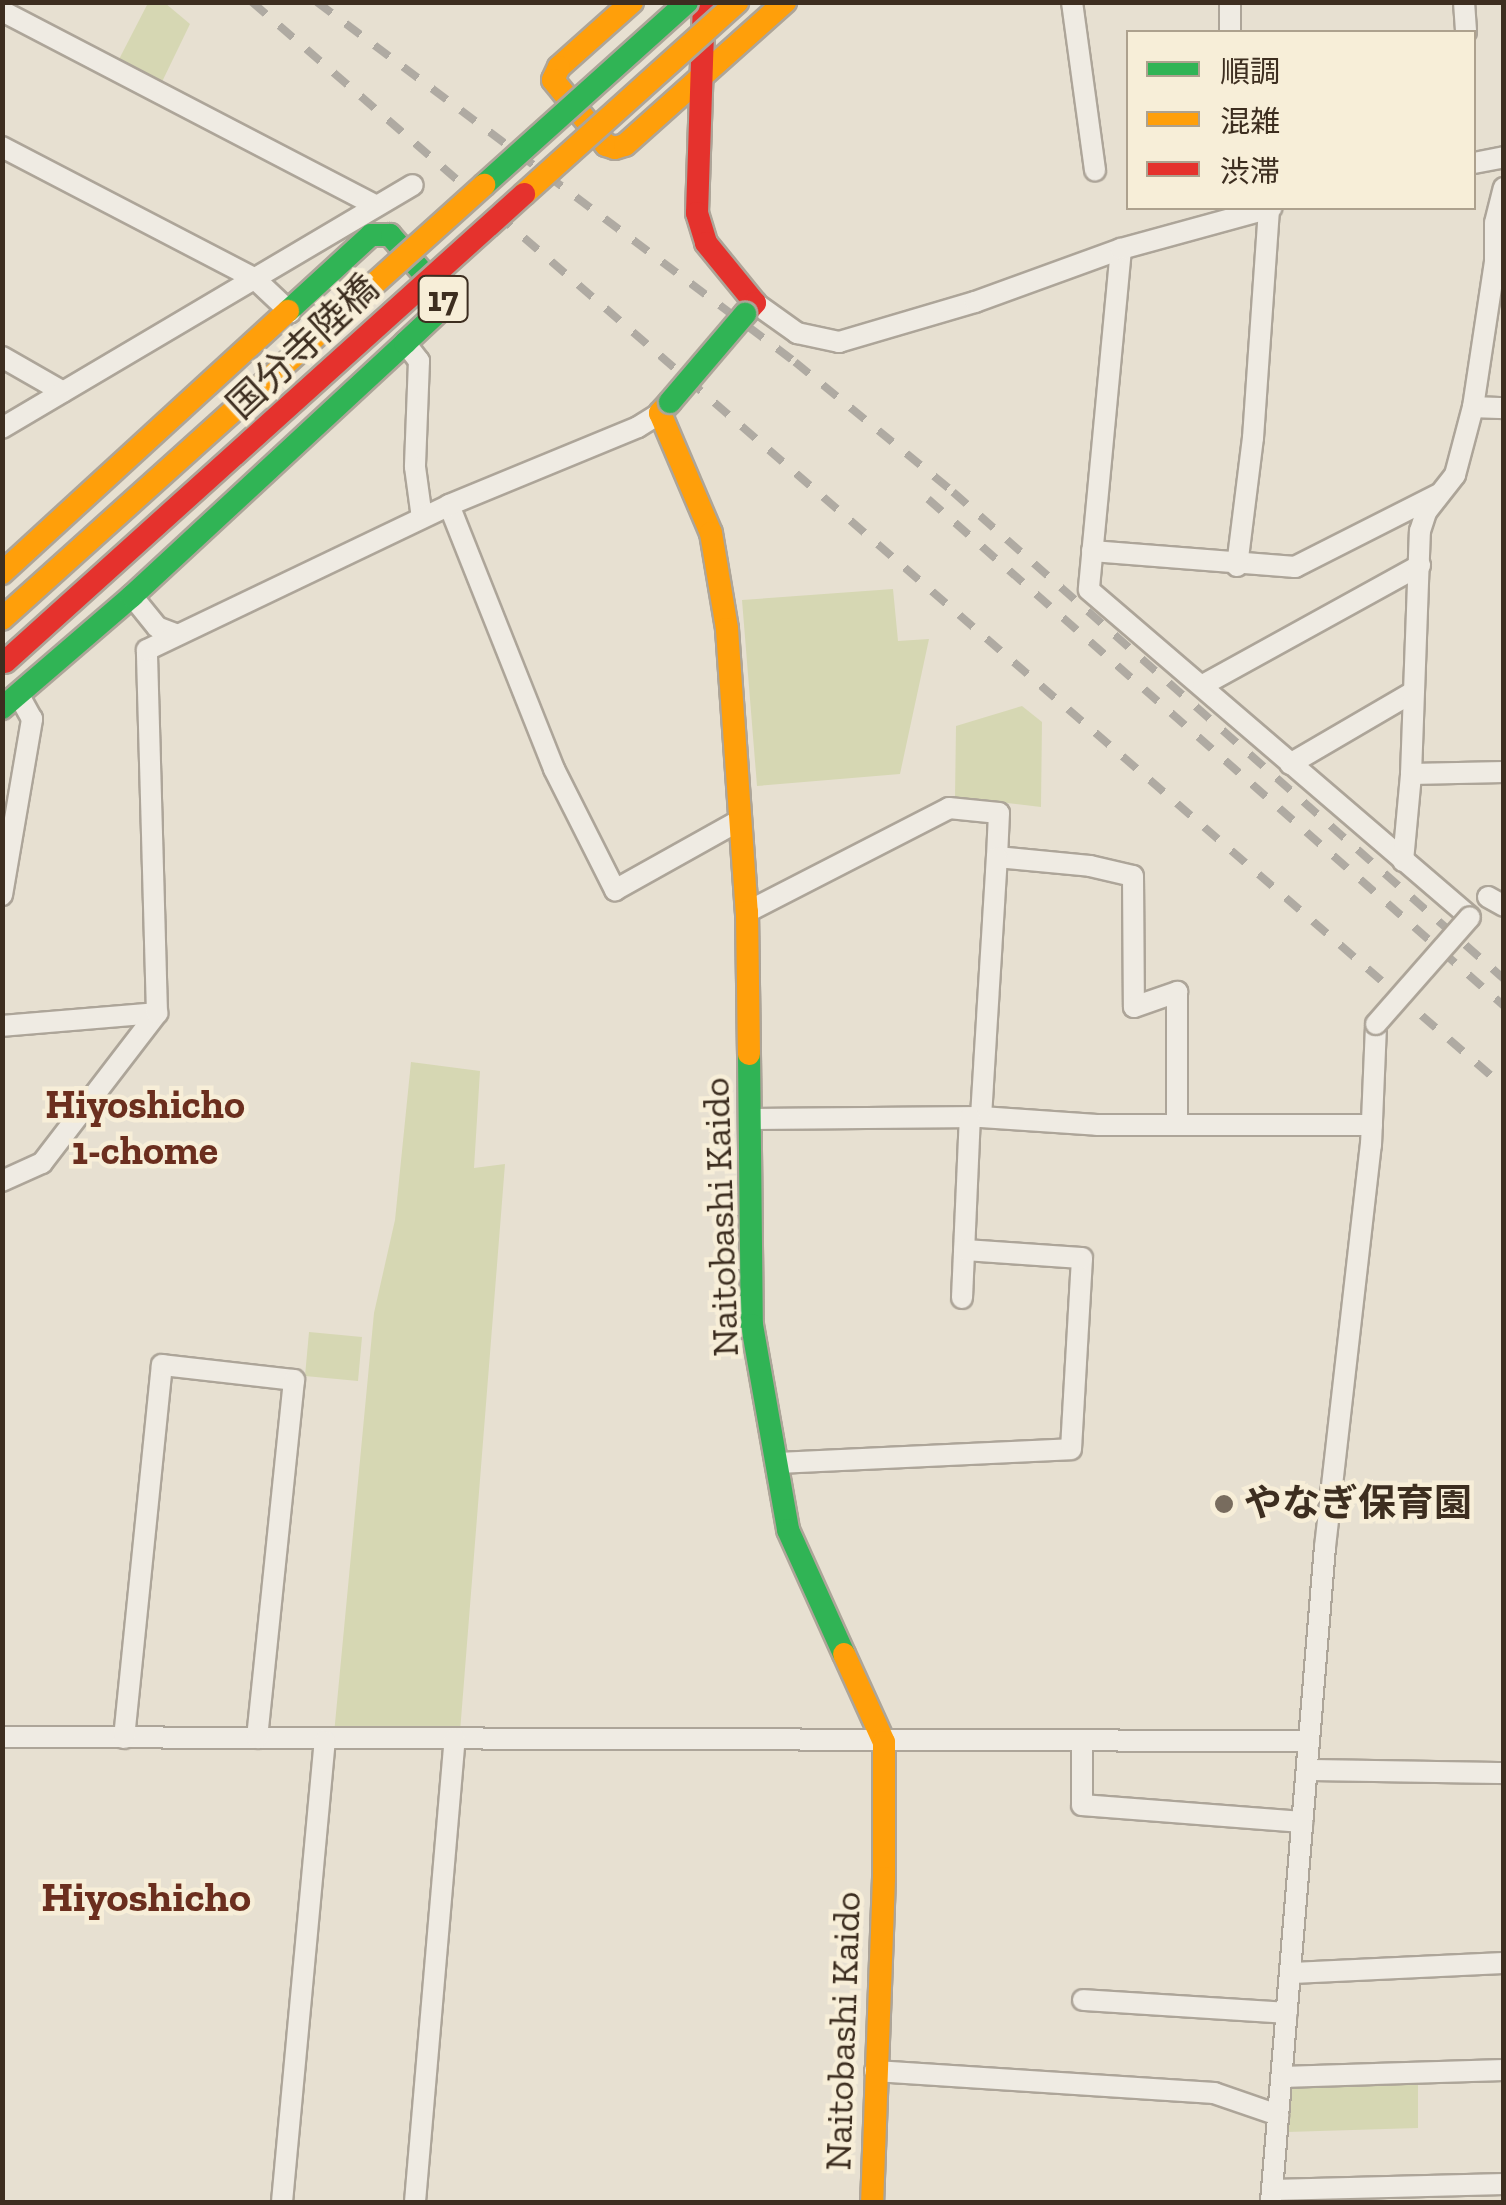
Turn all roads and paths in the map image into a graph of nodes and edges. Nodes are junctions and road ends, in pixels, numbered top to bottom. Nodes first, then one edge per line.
1 (632, 2) edge
2 (687, 2) edge
3 (704, 2) edge
4 (737, 2) edge
5 (785, 2) edge
6 (1072, 2) edge
7 (1230, 2) edge
8 (1464, 2) edge
9 (2, 10) edge
10 (1230, 30) edge
11 (1466, 30) edge
12 (700, 78) junction
13 (2, 147) edge
14 (1504, 157) edge
15 (1476, 163) edge
16 (1095, 170) dead end
17 (413, 185) dead end
18 (1504, 188) edge
19 (376, 206) junction
20 (1270, 210) edge
21 (1236, 212) edge
22 (1121, 249) junction
23 (254, 278) junction
24 (750, 309) junction
25 (290, 312) junction
26 (405, 343) junction
27 (2, 358) edge
28 (63, 392) junction
29 (665, 407) junction
30 (1473, 407) junction
31 (1504, 408) edge
32 (2, 428) edge
33 (1448, 490) junction
34 (449, 505) junction
35 (422, 518) junction
36 (1092, 551) junction
37 (1420, 565) junction
38 (1237, 566) junction
39 (2, 574) edge
40 (132, 596) junction
41 (2, 620) edge
42 (175, 634) junction
43 (4, 664) edge
44 (1203, 685) junction
45 (1413, 692) junction
46 (10, 701) edge
47 (1290, 764) junction
48 (1504, 772) edge
49 (1411, 774) junction
50 (740, 820) junction
51 (997, 857) junction
52 (1403, 861) junction
53 (2, 895) edge
54 (747, 912) junction
55 (157, 1013) junction
56 (2, 1026) edge
57 (975, 1118) junction
58 (752, 1120) junction
59 (1177, 1122) junction
60 (1372, 1126) junction
61 (2, 1181) edge
62 (964, 1250) junction
63 (962, 1298) dead end
64 (777, 1463) junction
65 (2, 1737) edge
66 (124, 1738) junction
67 (256, 1738) junction
68 (455, 1740) junction
69 (326, 1741) junction
70 (1082, 1741) junction
71 (1308, 1741) junction
72 (884, 1742) junction
73 (1307, 1770) junction
74 (1504, 1773) edge
75 (1302, 1822) junction
76 (1504, 1963) edge
77 (1292, 1973) junction
78 (1083, 2000) dead end
79 (1288, 2014) junction
80 (1504, 2070) edge
81 (875, 2072) junction
82 (1282, 2077) junction
83 (1278, 2115) junction
84 (1504, 2184) edge
85 (1272, 2196) edge
86 (282, 2202) edge
87 (414, 2202) edge
88 (872, 2202) edge

1 - 12 main road
2 - 41 main road, 国分寺陸橋 / 17, bridge
3 - 12 main road
4 - 43 main road, 国分寺陸橋 / 17, bridge
5 - 12 main road
6 - 16 street
7 - 10 street
8 - 11 street
9 - 19 street
12 - 24 main road
13 - 23 street
14 - 15 street
17 - 19 street
18 - 30 street
19 - 23 street
20 - 38 street
21 - 22 street
22 - 24 street
22 - 36 street
23 - 25 street
23 - 28 street
24 - 29 main road, bridge
25 - 26 main road, 17
25 - 39 main road, 17
26 - 35 street
26 - 40 main road, 17
27 - 28 street
28 - 32 street
29 - 34 street
29 - 50 main road, Naitobashi Kaido
30 - 31 street
30 - 33 street
33 - 37 street
33 - 38 street
34 - 35 street
34 - 50 street
35 - 42 street
36 - 38 street
36 - 44 street
37 - 44 street
37 - 45 street
40 - 42 street
40 - 46 main road, 17
42 - 55 street
44 - 47 street
45 - 47 street
45 - 49 street
46 - 53 street
47 - 52 street
48 - 49 street
49 - 52 street
50 - 54 main road, Naitobashi Kaido
51 - 54 street
51 - 57 street
51 - 59 street
52 - 60 street, bridge
54 - 58 main road, Naitobashi Kaido
55 - 56 street
55 - 61 street
57 - 58 street
57 - 59 street
57 - 62 street
58 - 64 main road, Naitobashi Kaido
59 - 60 street
60 - 71 street
62 - 63 street
62 - 64 street
64 - 72 main road, Naitobashi Kaido
65 - 66 street
66 - 67 street
66 - 67 street
67 - 69 street
68 - 69 street
68 - 72 street
68 - 87 street
69 - 86 street
70 - 71 street
70 - 72 street
70 - 75 street
71 - 73 street
72 - 81 main road, Naitobashi Kaido
73 - 74 street
73 - 75 street
75 - 77 street
76 - 77 street
77 - 79 street
78 - 79 street
79 - 82 street
80 - 82 street
81 - 83 street
81 - 88 main road, Naitobashi Kaido
82 - 83 street
83 - 85 street
84 - 85 street

